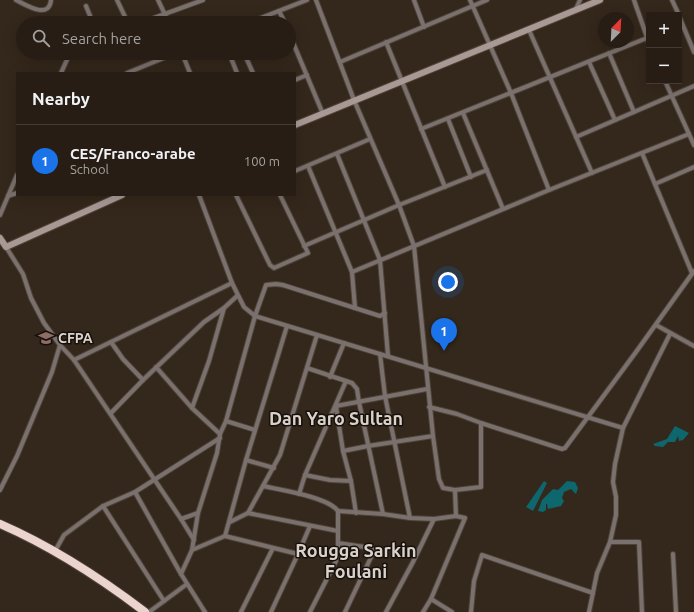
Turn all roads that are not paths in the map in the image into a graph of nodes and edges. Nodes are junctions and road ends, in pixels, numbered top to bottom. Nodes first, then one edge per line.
1 (16, 0) edge
2 (51, 0) edge
3 (117, 0) edge
4 (158, 0) edge
5 (203, 0) edge
6 (307, 0) edge
7 (316, 0) edge
8 (414, 0) edge
9 (470, 0) edge
10 (487, 0) edge
11 (580, 0) edge
12 (600, 0) edge
13 (634, 0) edge
14 (672, 0) edge
15 (86, 6) dead end
16 (472, 7) junction
17 (280, 11) junction
18 (575, 11) junction
19 (677, 12) edge
20 (165, 14) junction
21 (90, 16) edge
22 (125, 16) edge
23 (159, 16) edge
24 (267, 16) edge
25 (282, 16) edge
26 (682, 23) edge
27 (424, 27) junction
28 (528, 30) junction
29 (646, 34) edge
30 (646, 41) edge
31 (386, 42) junction
32 (490, 46) junction
33 (296, 50) edge
34 (694, 52) edge
35 (609, 54) junction
36 (67, 60) edge
37 (159, 60) edge
38 (185, 60) edge
39 (232, 60) edge
40 (247, 60) edge
41 (340, 62) junction
42 (589, 62) junction
43 (61, 72) edge
44 (129, 72) edge
45 (190, 72) edge
46 (237, 72) edge
47 (253, 72) edge
48 (307, 75) junction
49 (550, 78) junction
50 (296, 80) edge
51 (402, 81) junction
52 (666, 84) edge
53 (694, 86) edge
54 (511, 93) junction
55 (671, 95) junction
56 (354, 100) junction
57 (634, 112) junction
58 (462, 113) junction
59 (323, 114) junction
60 (448, 119) junction
61 (615, 120) junction
62 (296, 125) edge
63 (421, 129) junction
64 (689, 134) junction
65 (576, 138) junction
66 (370, 139) junction
67 (694, 146) edge
68 (642, 153) junction
69 (337, 154) junction
70 (308, 166) junction
71 (694, 168) edge
72 (487, 170) junction
73 (296, 171) edge
74 (592, 173) junction
75 (16, 177) edge
76 (471, 178) junction
77 (655, 184) junction
78 (445, 187) junction
79 (548, 190) junction
80 (16, 192) edge
81 (8, 196) junction
82 (120, 196) edge
83 (199, 196) edge
84 (236, 196) edge
85 (280, 196) edge
86 (399, 205) junction
87 (503, 209) junction
88 (0, 215) edge
89 (364, 219) junction
90 (336, 232) junction
91 (0, 238) edge
92 (304, 246) junction
93 (414, 246) junction
94 (6, 247) junction
95 (380, 260) junction
96 (352, 272) junction
97 (693, 272) edge
98 (232, 283) junction
99 (238, 296) junction
100 (224, 308) junction
101 (355, 308) junction
102 (385, 313) junction
103 (255, 316) junction
104 (656, 325) junction
105 (287, 326) junction
106 (670, 334) junction
107 (317, 336) junction
108 (111, 342) junction
109 (344, 343) junction
110 (60, 345) junction
111 (694, 346) edge
112 (380, 354) junction
113 (388, 356) junction
114 (74, 360) junction
115 (156, 368) junction
116 (307, 368) junction
117 (426, 368) junction
118 (330, 377) junction
119 (143, 380) junction
120 (346, 381) junction
121 (427, 389) junction
122 (385, 396) junction
123 (359, 402) junction
124 (336, 406) junction
125 (429, 407) junction
126 (192, 408) junction
127 (111, 413) junction
128 (588, 417) junction
129 (226, 421) junction
130 (481, 423) junction
131 (623, 428) junction
132 (255, 430) junction
133 (220, 436) junction
134 (432, 436) junction
135 (394, 441) junction
136 (368, 446) junction
137 (343, 451) junction
138 (246, 460) junction
139 (274, 468) junction
140 (305, 475) junction
141 (154, 479) junction
142 (351, 481) junction
143 (263, 486) junction
144 (0, 490) edge
145 (455, 490) junction
146 (135, 492) junction
147 (299, 494) junction
148 (103, 506) junction
149 (338, 511) junction
150 (198, 513) junction
151 (248, 513) junction
152 (356, 513) junction
153 (383, 514) junction
154 (456, 516) junction
155 (410, 518) junction
156 (181, 519) junction
157 (434, 519) junction
158 (230, 522) junction
159 (0, 524) edge
160 (310, 526) junction
161 (338, 531) junction
162 (225, 536) junction
163 (194, 540) junction
164 (610, 542) junction
165 (338, 543) junction
166 (273, 548) junction
167 (192, 550) junction
168 (55, 551) junction
169 (298, 554) junction
170 (673, 554) dead end
171 (181, 574) junction
172 (187, 584) junction
173 (593, 594) junction
174 (431, 599) junction
175 (164, 601) junction
176 (145, 612) edge
177 (149, 612) edge
178 (205, 612) edge
179 (241, 612) edge
180 (271, 612) edge
181 (310, 612) edge
182 (345, 612) edge
183 (386, 612) edge
184 (423, 612) edge
185 (450, 612) edge
186 (471, 612) edge
187 (589, 612) edge
188 (642, 612) edge
189 (676, 612) edge

1 - 2 street
3 - 22 street
4 - 20 street
5 - 20 street
6 - 17 street
7 - 41 street
8 - 27 street
9 - 16 street
10 - 16 street
11 - 18 street
12 - 18 street
13 - 29 street
14 - 19 street
15 - 21 street
16 - 27 street
16 - 32 street
17 - 24 street
17 - 25 street
18 - 28 street
20 - 23 street
26 - 34 street
27 - 31 street
28 - 32 street
28 - 49 street
30 - 35 street
31 - 41 street
31 - 51 street
32 - 51 street
32 - 54 street
33 - 48 street
35 - 42 street
35 - 57 street
36 - 43 street
37 - 44 street
38 - 45 street
39 - 46 street
40 - 47 street
41 - 56 street
42 - 49 street
42 - 61 street
48 - 50 street
48 - 59 street
49 - 54 street
49 - 65 street
51 - 56 street
51 - 63 street
52 - 55 street
53 - 55 street
54 - 58 street
54 - 79 street
55 - 57 street
55 - 64 street
56 - 59 street
56 - 66 street
57 - 61 street
58 - 60 street
58 - 72 street
59 - 62 street
60 - 63 street
60 - 76 street
61 - 65 street
63 - 78 street
64 - 67 street
64 - 68 street
65 - 74 street
66 - 69 street
66 - 86 street
68 - 74 street
68 - 77 street
69 - 70 street
69 - 89 street
70 - 73 street
70 - 90 street
71 - 77 street
72 - 76 street
72 - 87 street
74 - 79 street
75 - 81 street
76 - 78 street
77 - 97 street
78 - 86 street
79 - 87 street
80 - 81 street
81 - 88 street
82 - 94 street
83 - 98 street
84 - 92 street
85 - 92 street
86 - 89 street
86 - 93 street
87 - 93 street
89 - 90 street
89 - 95 street
90 - 92 street
90 - 96 street
91 - 94 street
93 - 95 street
93 - 117 street
94 - 110 street
95 - 96 street
95 - 102 street
96 - 101 street
97 - 104 street
98 - 99 street
98 - 108 street
99 - 100 street
99 - 103 street
100 - 115 street
100 - 126 street
101 - 102 street
101 - 103 street
102 - 113 street
103 - 105 street
103 - 129 street
104 - 106 street
104 - 128 street
105 - 107 street
105 - 132 street
106 - 111 street
106 - 131 street
107 - 109 street
107 - 116 street
108 - 114 street
108 - 119 street
109 - 112 street
109 - 118 street
110 - 114 street
110 - 144 street
112 - 113 street
112 - 122 street
113 - 117 street
114 - 127 street
115 - 119 street
115 - 126 street
116 - 118 street
116 - 139 street
117 - 121 street
117 - 128 street
118 - 120 street
119 - 127 street
120 - 123 street
120 - 124 street
121 - 122 street
121 - 125 street
122 - 123 street
122 - 135 street
123 - 124 street
123 - 136 street
124 - 137 street
124 - 140 street
125 - 130 street
125 - 134 street
126 - 133 street
127 - 141 street
128 - 130 street
128 - 131 street
129 - 132 street
129 - 133 street
130 - 145 street
131 - 164 street
132 - 138 street
133 - 141 street
133 - 150 street
134 - 135 street
134 - 145 street
135 - 136 street
135 - 155 street
136 - 137 street
136 - 153 street
137 - 142 street
138 - 139 street
138 - 158 street
139 - 143 street
140 - 142 street
140 - 147 street
141 - 146 street
141 - 156 street
142 - 152 street
143 - 147 street
143 - 151 street
145 - 154 street
146 - 148 street
146 - 171 street
147 - 149 street
148 - 168 street
148 - 175 street
149 - 152 street
149 - 161 street
150 - 156 street
150 - 163 street
151 - 158 street
151 - 160 street
152 - 153 street
153 - 155 street
154 - 157 street
154 - 174 street
155 - 157 street
156 - 163 street
157 - 183 street
158 - 162 street
159 - 168 highway
160 - 161 street
160 - 169 street
161 - 165 street
162 - 166 street
162 - 167 street
163 - 167 street
164 - 173 street
164 - 188 street
165 - 181 street
165 - 182 street
166 - 169 street
166 - 179 street
167 - 171 street
168 - 176 highway
169 - 180 street
170 - 189 street
171 - 172 street
172 - 175 street
172 - 178 street
173 - 186 street
173 - 187 street
174 - 184 street
174 - 185 street
175 - 177 street

